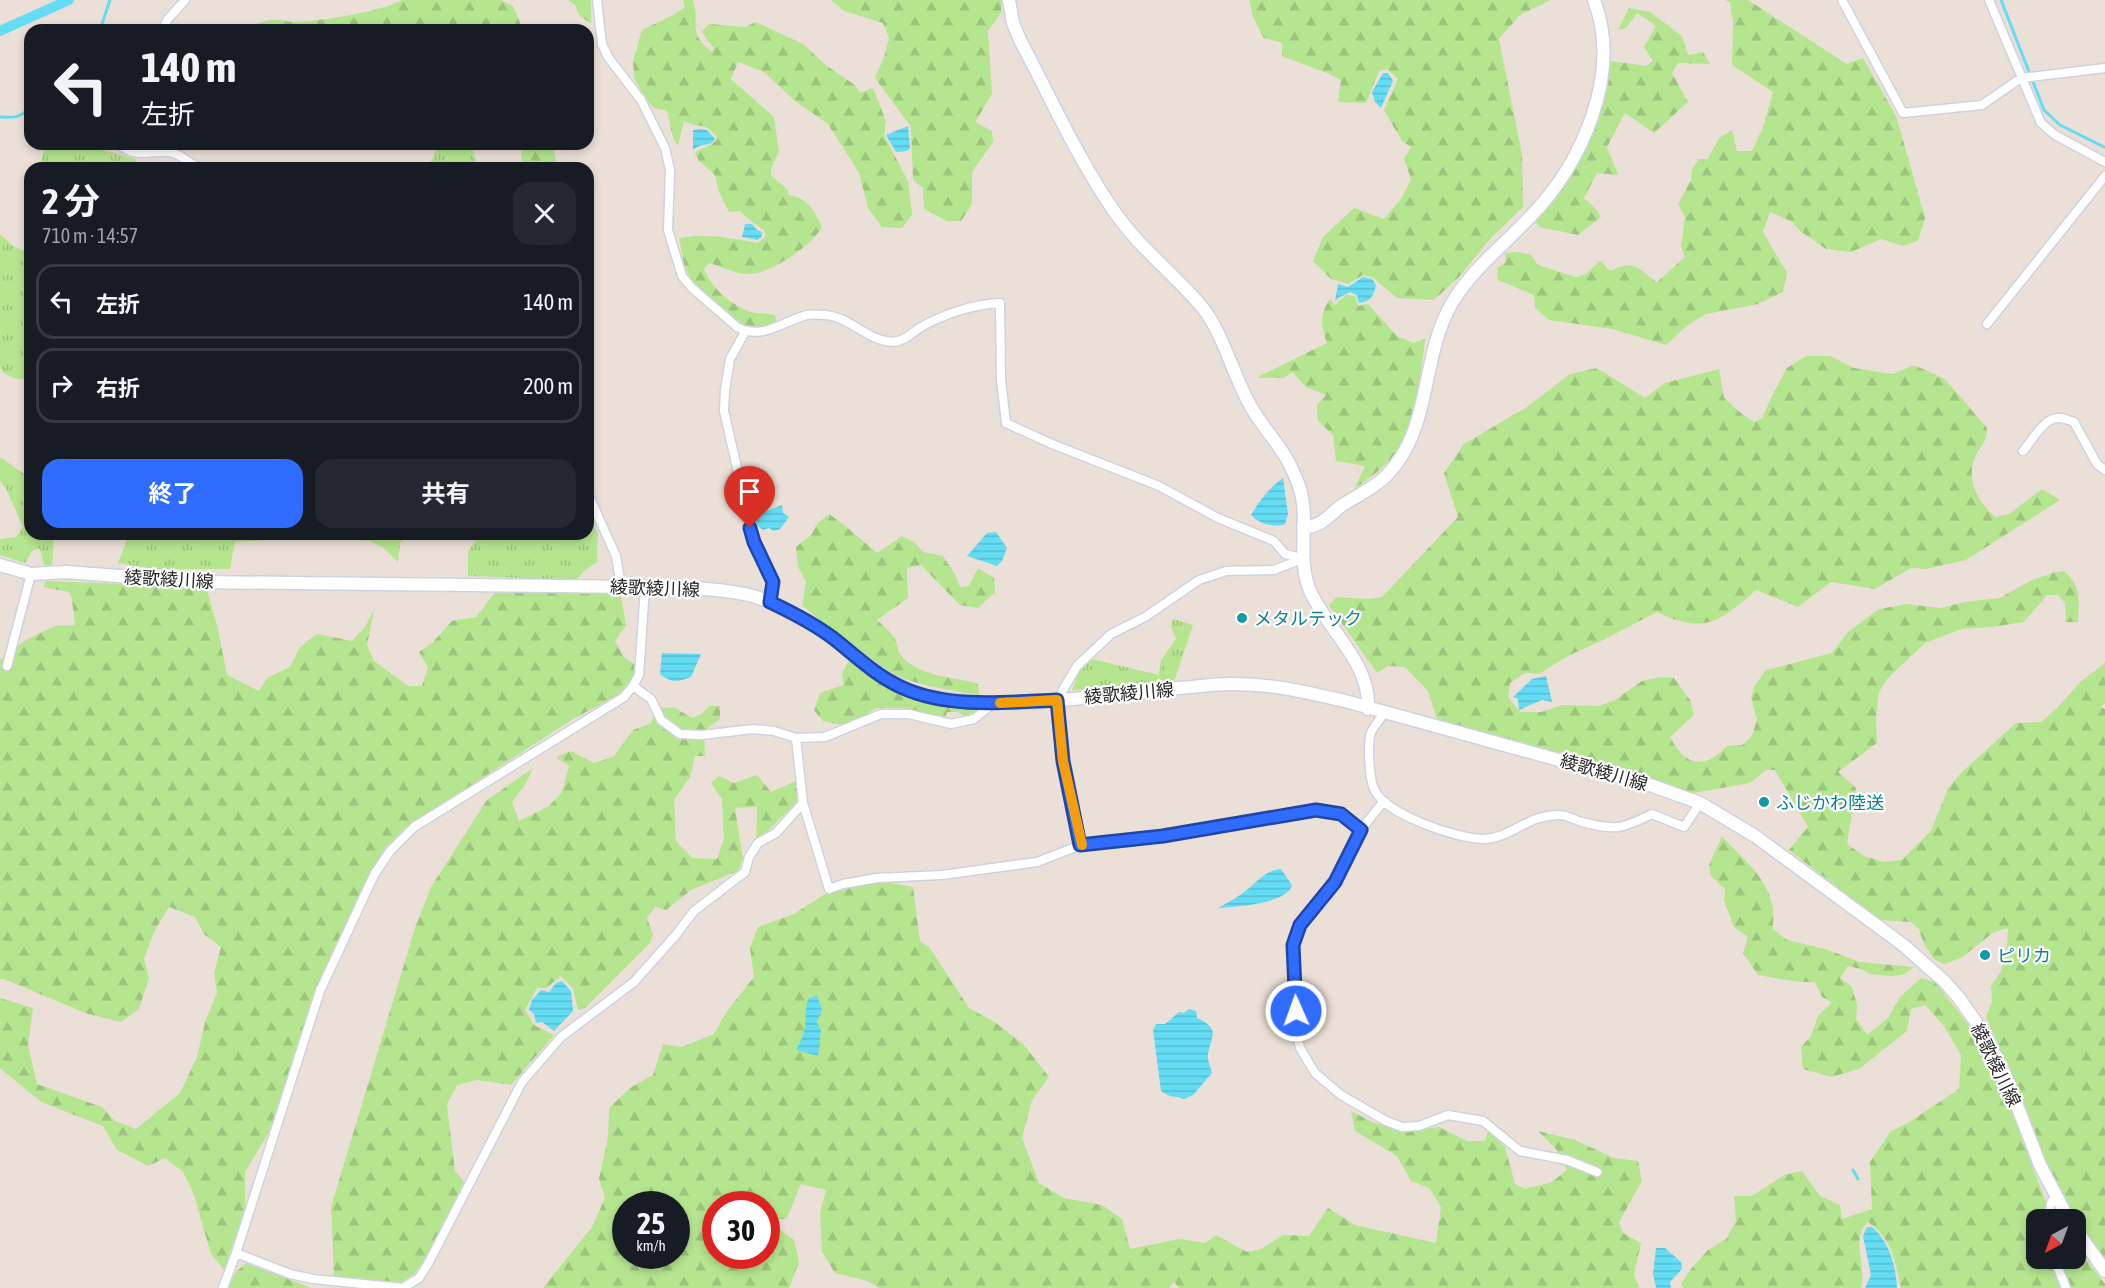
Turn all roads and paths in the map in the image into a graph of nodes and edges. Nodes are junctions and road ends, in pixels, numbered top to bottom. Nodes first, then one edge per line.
1 (185, 0) edge
2 (597, 0) edge
3 (1009, 0) edge
4 (1594, 0) edge
5 (1842, 0) edge
6 (1989, 0) edge
7 (165, 24) edge
8 (2105, 68) edge
9 (2027, 77) junction
10 (125, 150) edge
11 (188, 162) edge
12 (2105, 162) edge
13 (2105, 176) edge
14 (1987, 324) dead end
15 (746, 332) junction
16 (2024, 451) dead end
17 (2105, 470) edge
18 (594, 507) edge
19 (1303, 527) junction
20 (1302, 558) junction
21 (0, 565) edge
22 (31, 574) junction
23 (621, 586) junction
24 (645, 586) junction
25 (770, 602) junction
26 (7, 666) dead end
27 (633, 686) junction
28 (1057, 700) junction
29 (994, 703) junction
30 (1368, 709) junction
31 (1384, 713) junction
32 (796, 738) junction
33 (1384, 801) junction
34 (803, 803) junction
35 (1700, 803) junction
36 (1361, 830) junction
37 (1080, 845) junction
38 (1597, 1172) dead end
39 (2055, 1196) junction
40 (2050, 1209) edge
41 (2063, 1209) edge
42 (2086, 1244) edge
43 (236, 1253) junction
44 (2058, 1269) edge
45 (2105, 1271) edge
46 (223, 1288) edge
47 (2066, 1288) edge

1 - 7 street
2 - 15 street
3 - 19 main road
4 - 19 main road
5 - 9 street
6 - 9 street
8 - 9 street
9 - 12 street
10 - 11 street
13 - 14 street
15 - 20 street
15 - 25 street
16 - 17 street
18 - 23 street
19 - 20 main road
20 - 28 street
20 - 30 main road
21 - 22 main road, 綾歌綾川線
22 - 23 main road, 綾歌綾川線
22 - 26 street
23 - 24 main road, 綾歌綾川線
24 - 25 main road, 綾歌綾川線
24 - 27 street
25 - 29 main road, 綾歌綾川線
27 - 32 street
27 - 43 street
28 - 29 main road, 綾歌綾川線
28 - 30 main road, 綾歌綾川線
28 - 37 street
29 - 32 street
30 - 31 main road, 綾歌綾川線
31 - 33 street
31 - 35 main road, 綾歌綾川線
32 - 34 street
33 - 35 street
33 - 36 street
34 - 37 street
34 - 43 street
35 - 39 main road, 綾歌綾川線
36 - 37 street
36 - 38 street
39 - 40 street
39 - 41 main road, 綾歌綾川線
42 - 45 main road
43 - 46 street
44 - 47 street

